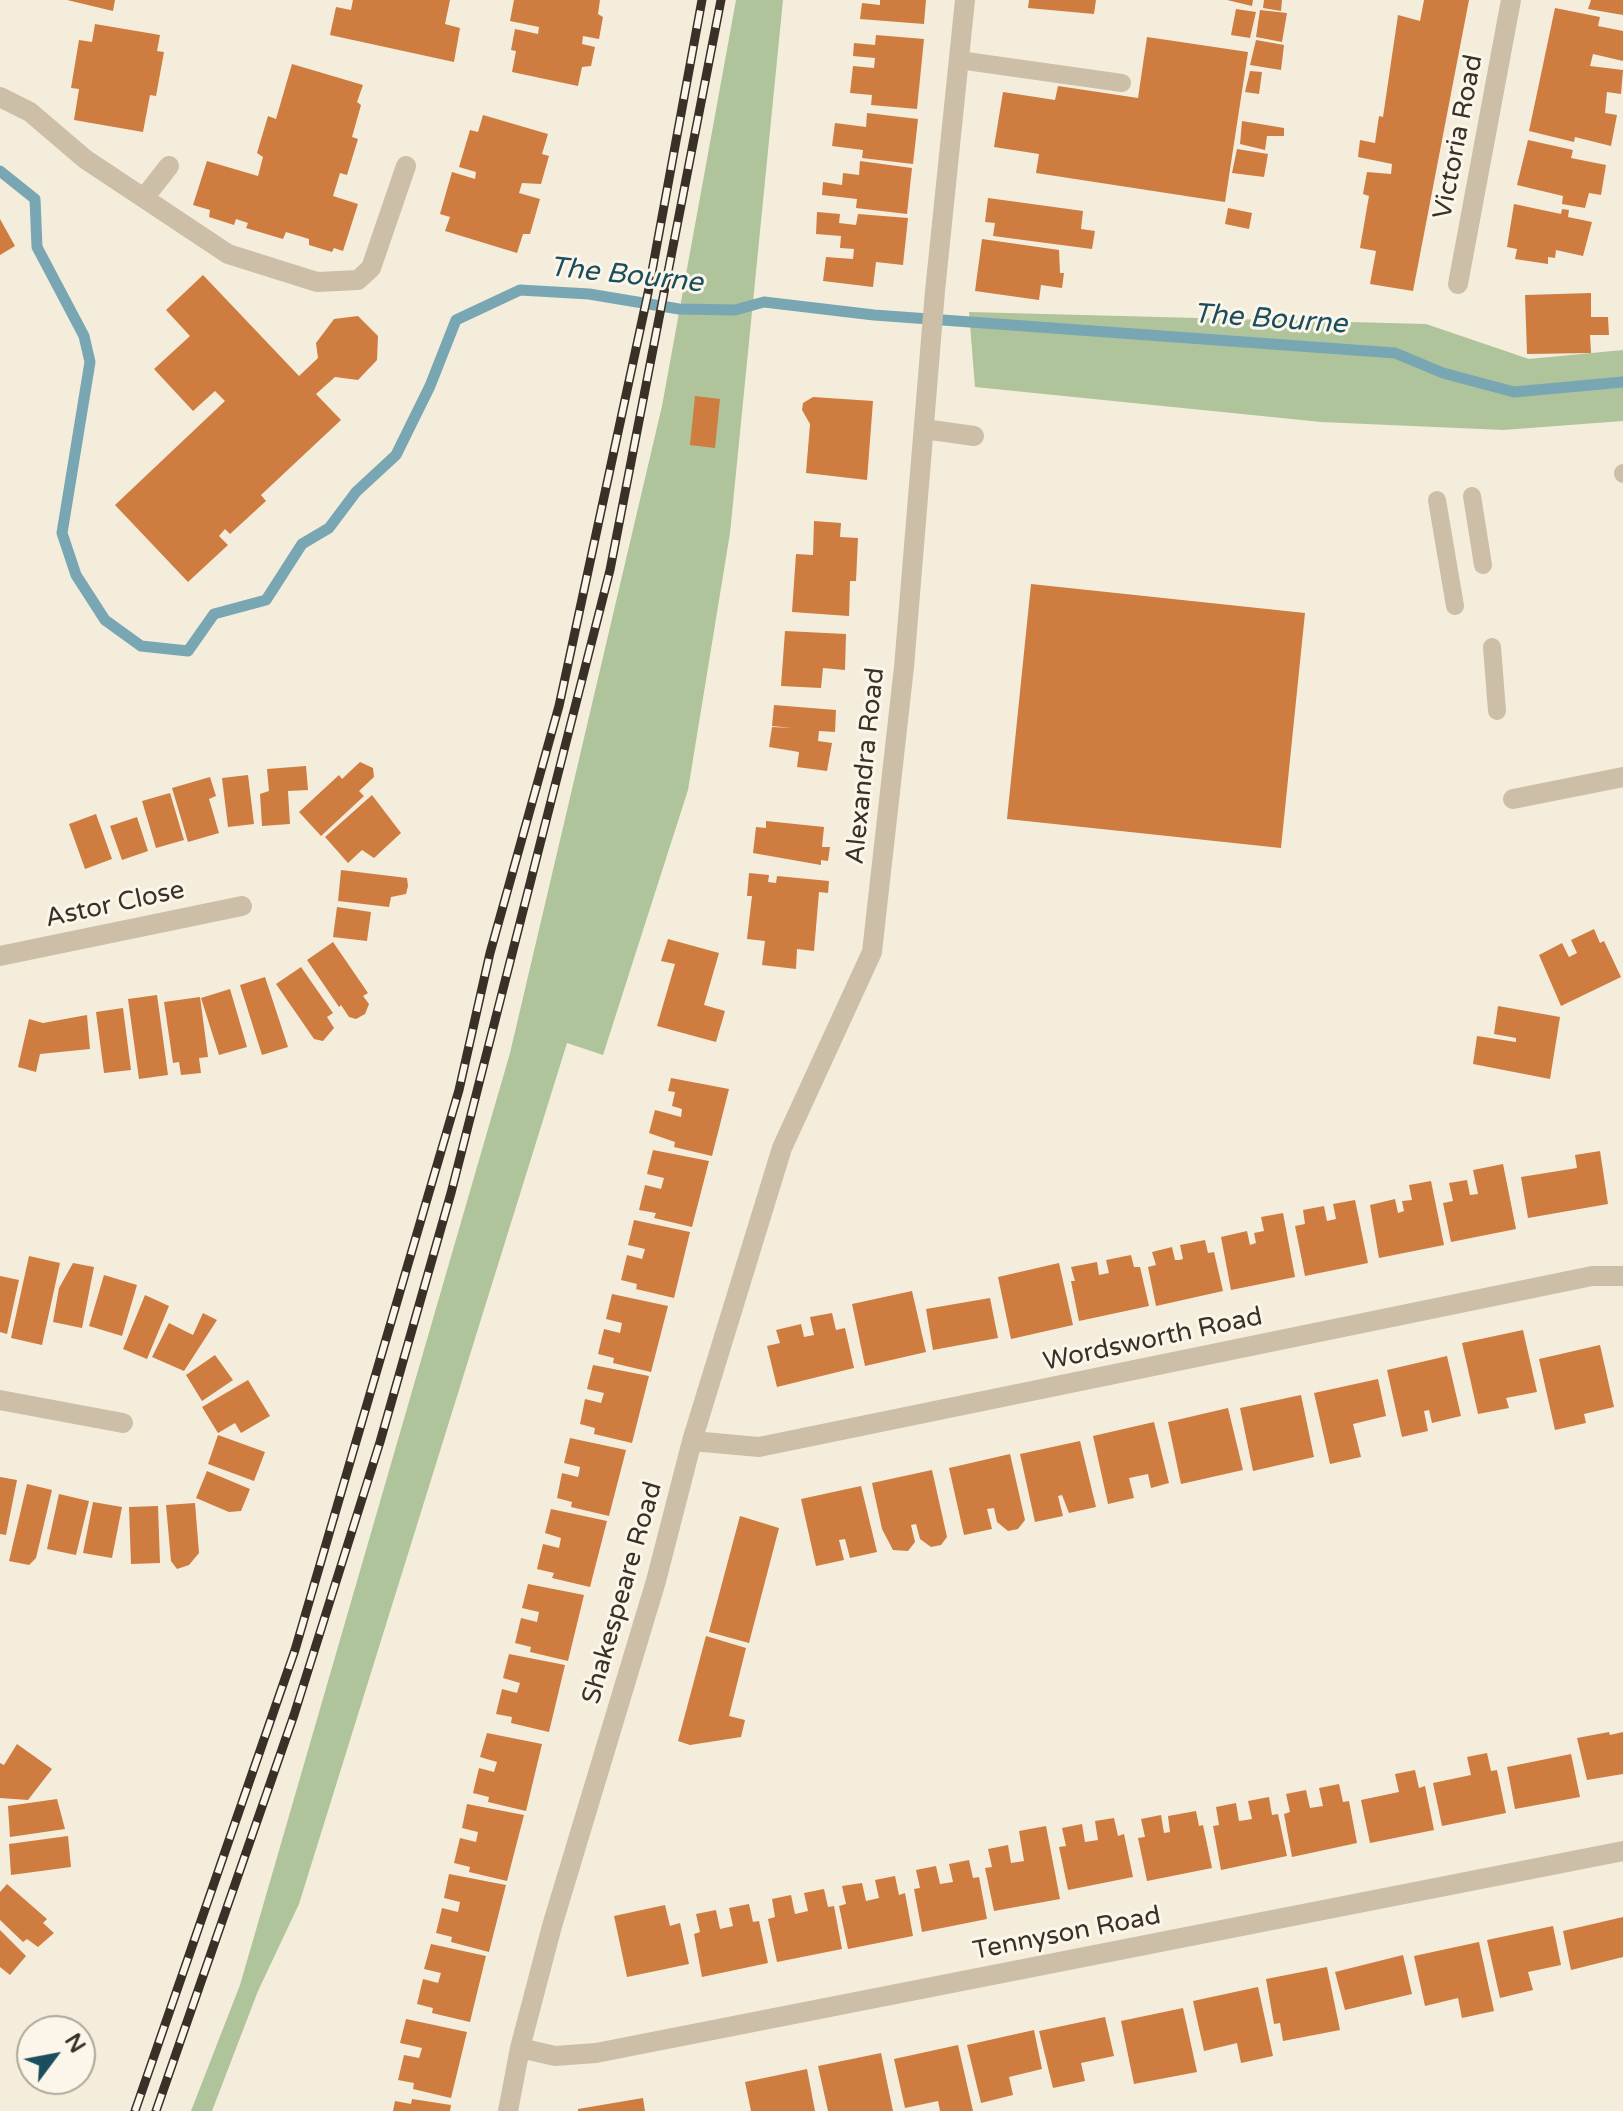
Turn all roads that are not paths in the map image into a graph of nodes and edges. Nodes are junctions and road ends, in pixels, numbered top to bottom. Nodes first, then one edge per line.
1 (965, 0) edge
2 (1511, 0) edge
3 (959, 60) junction
4 (1122, 83) dead end
5 (0, 97) edge
6 (169, 166) dead end
7 (406, 166) dead end
8 (144, 198) junction
9 (1458, 284) dead end
10 (924, 429) junction
11 (974, 436) dead end
12 (1472, 496) dead end
13 (1437, 500) dead end
14 (1483, 565) dead end
15 (1455, 606) dead end
16 (1492, 647) dead end
17 (1497, 711) dead end
18 (1623, 777) edge
19 (1513, 799) dead end
20 (242, 906) dead end
21 (0, 956) edge
22 (806, 1095) joint
23 (1623, 1276) edge
24 (0, 1400) edge
25 (123, 1423) dead end
26 (692, 1441) junction
27 (1623, 1851) edge
28 (520, 2048) junction
29 (508, 2111) edge

1 - 3 street, Alexandra Road
2 - 9 street, Victoria Road
3 - 4 lane
3 - 10 street, Alexandra Road
5 - 8 street
6 - 8 street
7 - 8 street
10 - 11 street
10 - 22 street, Alexandra Road
12 - 14 lane
13 - 15 lane
16 - 17 lane
18 - 19 street
20 - 21 street, Astor Close
22 - 26 street, Shakespeare Road
23 - 26 street, Wordsworth Road
24 - 25 street
26 - 28 street, Shakespeare Road
27 - 28 street, Tennyson Road
28 - 29 street, Shakespeare Road

